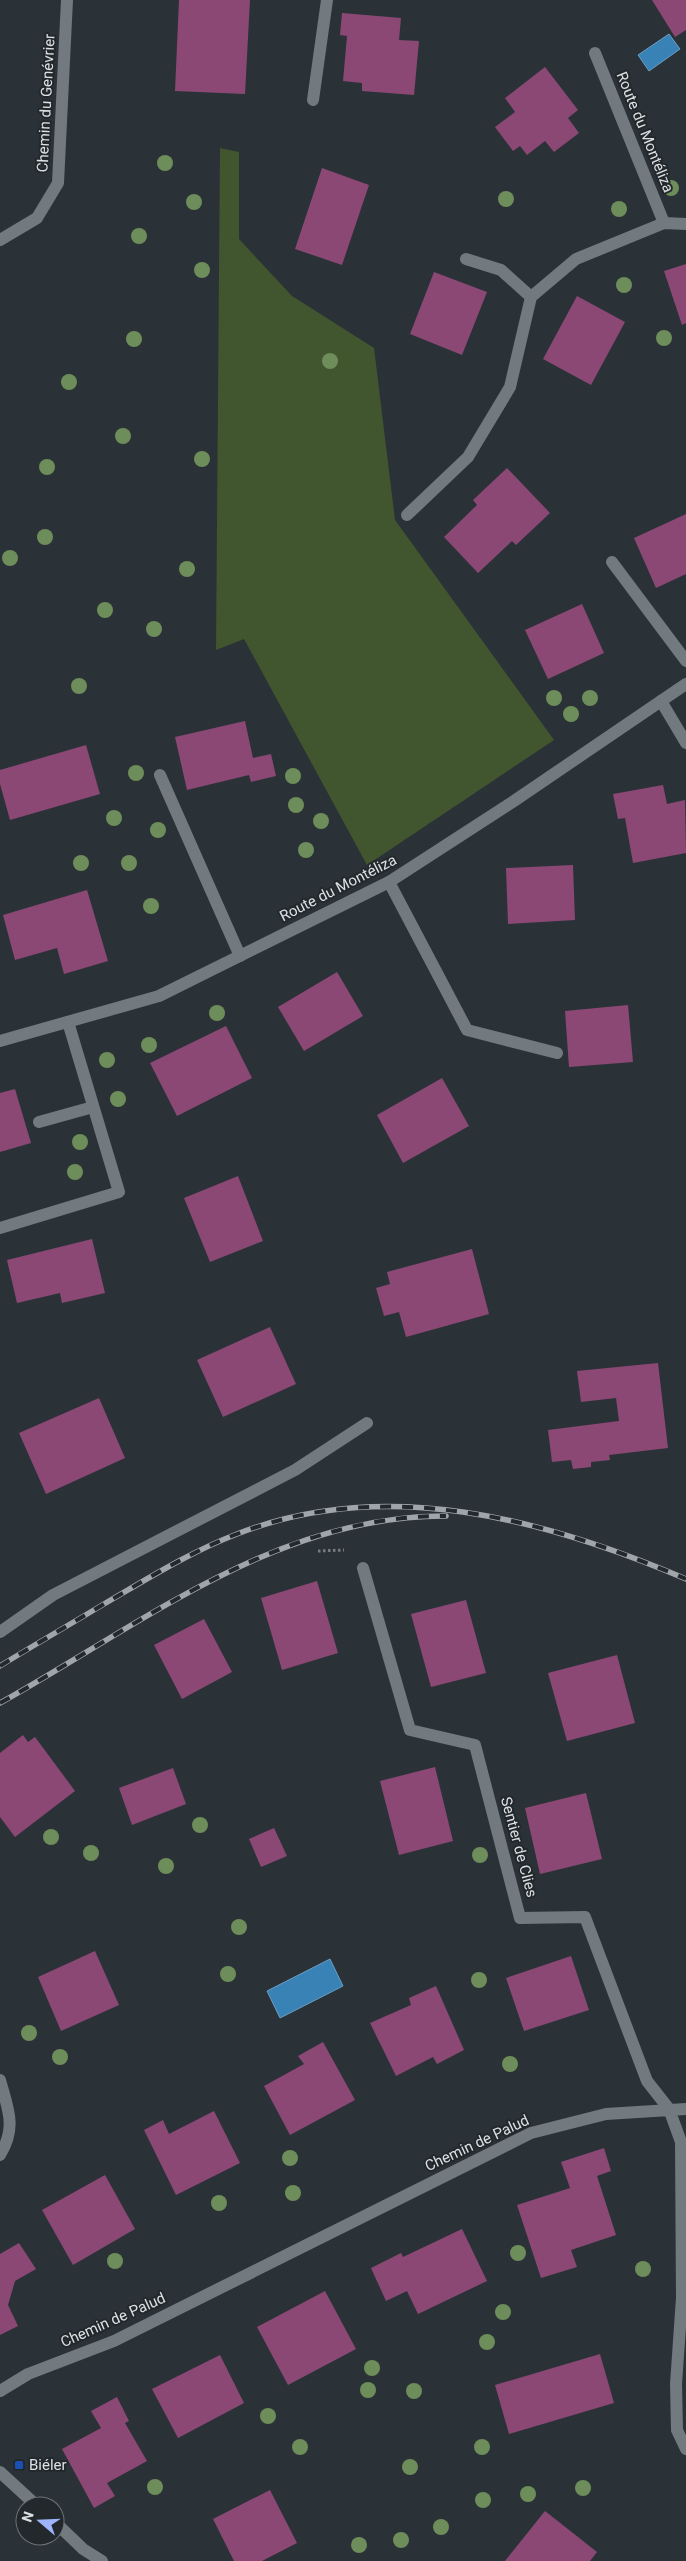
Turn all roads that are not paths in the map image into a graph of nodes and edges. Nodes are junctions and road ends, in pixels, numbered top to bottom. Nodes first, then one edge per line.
1 (67, 0) edge
2 (327, 0) edge
3 (595, 53) dead end
4 (313, 100) dead end
5 (664, 223) junction
6 (686, 224) edge
7 (0, 240) edge
8 (466, 259) dead end
9 (531, 298) junction
10 (407, 515) dead end
11 (612, 562) dead end
12 (686, 661) edge
13 (686, 684) edge
14 (661, 701) junction
15 (686, 743) edge
16 (160, 774) dead end
17 (389, 882) junction
18 (240, 956) junction
19 (68, 1022) junction
20 (0, 1041) edge
21 (557, 1053) dead end
22 (93, 1107) junction
23 (39, 1122) dead end
24 (0, 1228) edge
25 (367, 1423) dead end
26 (363, 1568) dead end
27 (0, 1632) edge
28 (0, 2080) edge
29 (686, 2108) edge
30 (669, 2109) junction
31 (0, 2155) edge
32 (0, 2391) edge
33 (686, 2449) edge
34 (0, 2472) edge
35 (26, 2496) edge
36 (65, 2531) edge
37 (102, 2561) edge

1 - 7 street, Chemin du Genévrier
2 - 4 street
3 - 5 street, Route du Montéliza
5 - 6 street
5 - 9 street
8 - 9 street
9 - 10 street
11 - 12 street
13 - 14 street, Route du Montéliza
14 - 15 street
14 - 17 street, Route du Montéliza
16 - 18 street
17 - 18 street, Route du Montéliza
17 - 21 street
18 - 19 street, Route du Montéliza
19 - 20 street, Route du Montéliza
19 - 22 street
22 - 23 street
22 - 24 street
25 - 27 street
26 - 30 street, Sentier de Clies
28 - 31 street
29 - 30 street, Chemin de Palud
30 - 32 street, Chemin de Palud
30 - 33 street
34 - 35 street
36 - 37 street

